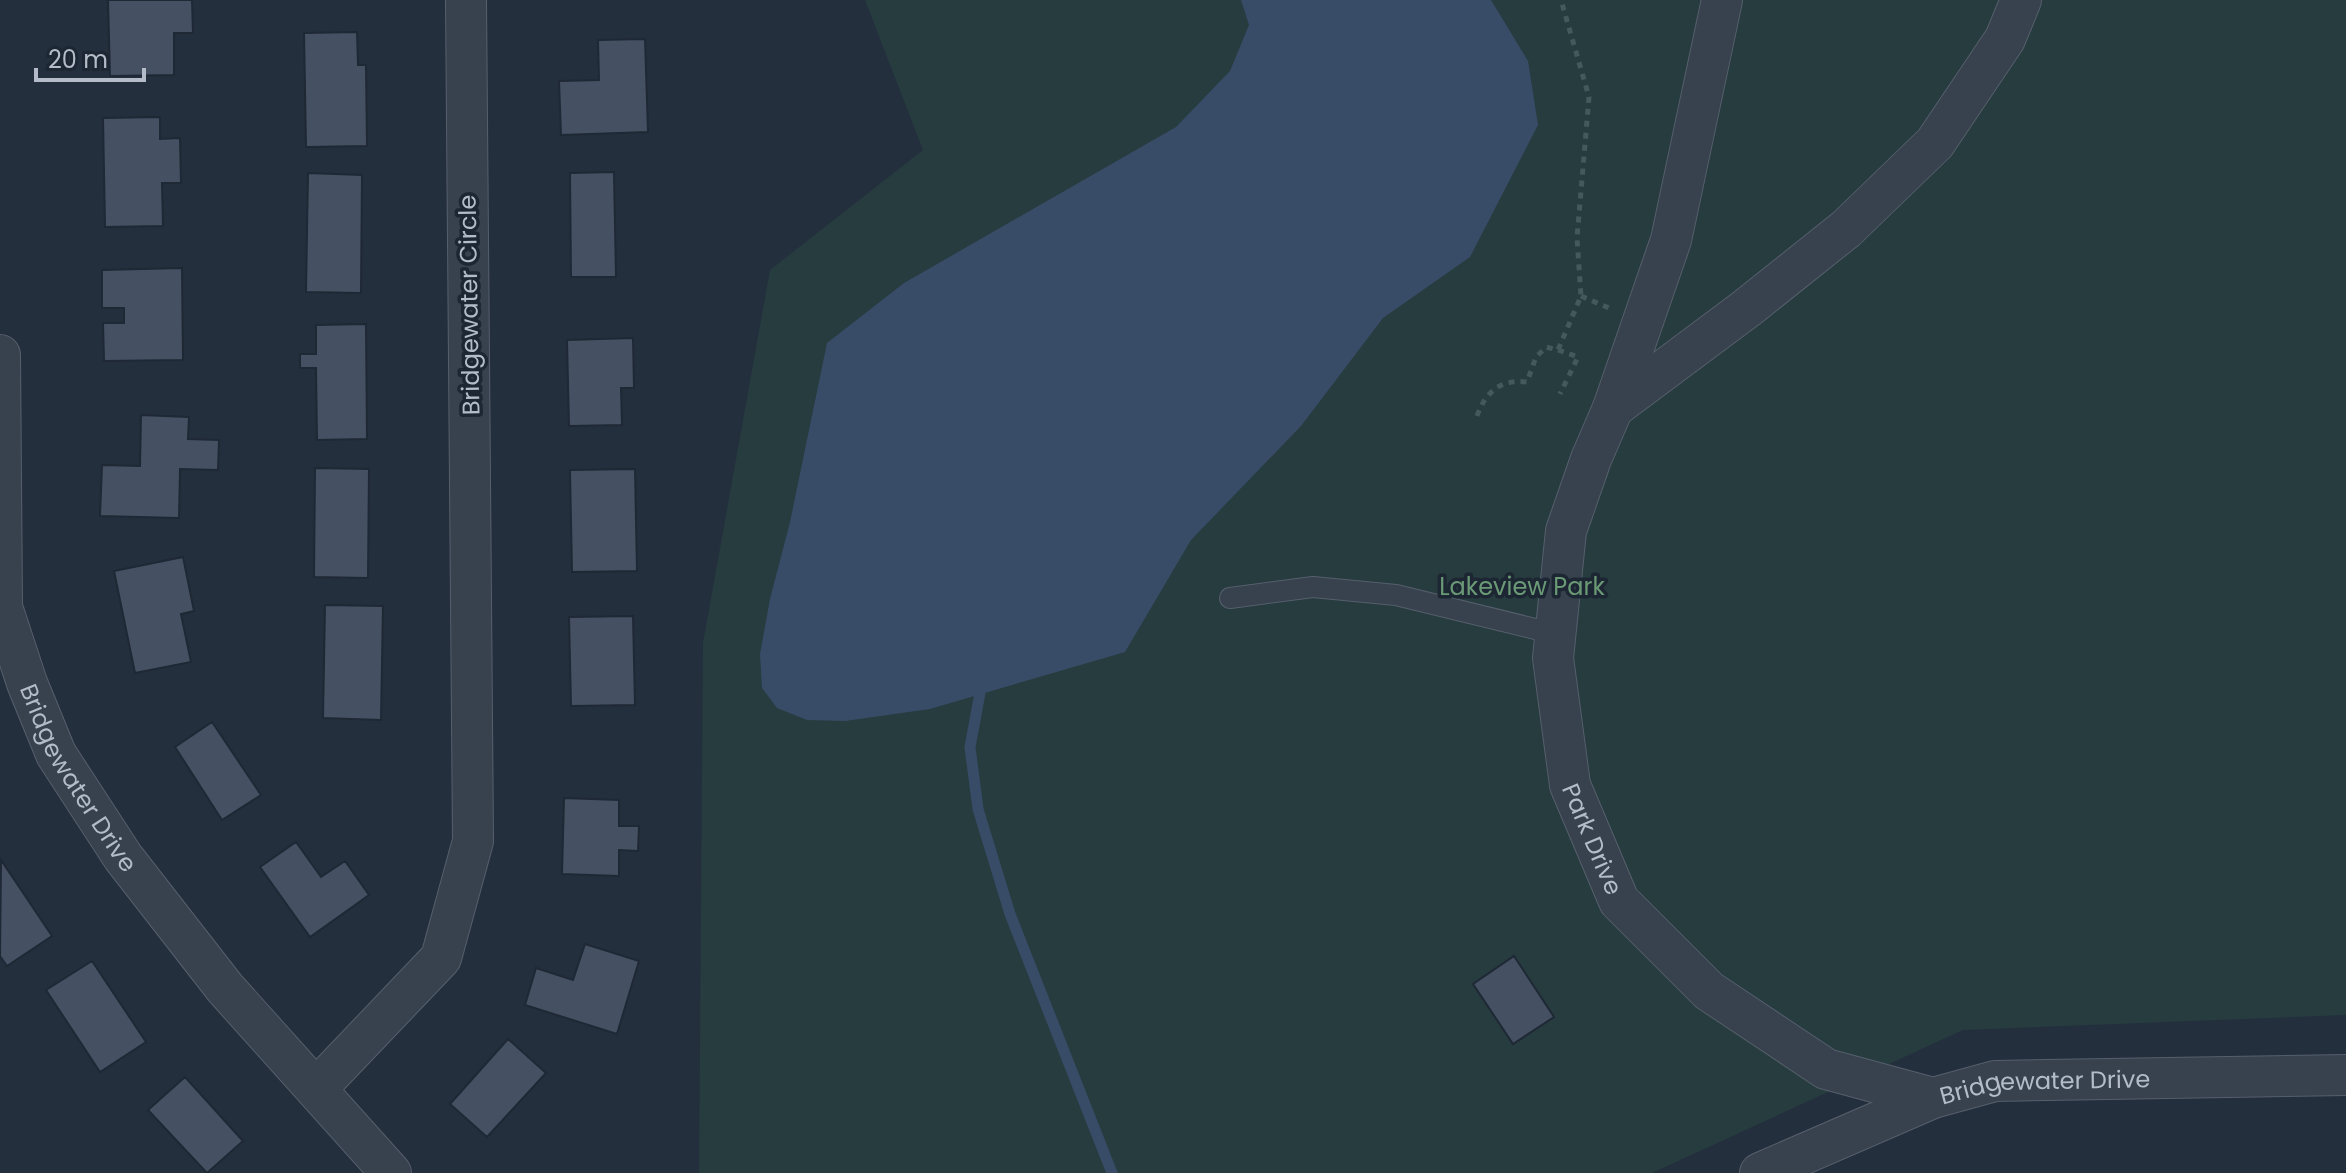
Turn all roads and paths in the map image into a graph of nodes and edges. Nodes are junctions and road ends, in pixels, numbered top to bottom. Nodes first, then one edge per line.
1 (466, 0) edge
2 (1561, 0) edge
3 (1722, 0) edge
4 (2021, 0) edge
5 (1558, 350) junction
6 (0, 355) edge
7 (1560, 394) dead end
8 (1613, 408) junction
9 (1477, 416) dead end
10 (1230, 598) dead end
11 (1, 607) edge
12 (1556, 634) junction
13 (2346, 1075) edge
14 (317, 1088) junction
15 (1933, 1098) junction
16 (391, 1173) edge
17 (1760, 1173) edge

1 - 14 street, Bridgewater Circle
2 - 5 path
3 - 8 street, Park Drive
4 - 8 street
5 - 7 path
5 - 9 path
6 - 11 street, Bridgewater Drive
8 - 12 street, Park Drive
10 - 12 lane
11 - 14 street, Bridgewater Drive
12 - 15 street, Park Drive
13 - 15 street, Bridgewater Drive
14 - 16 street, Bridgewater Drive
15 - 17 street, Bridgewater Drive

